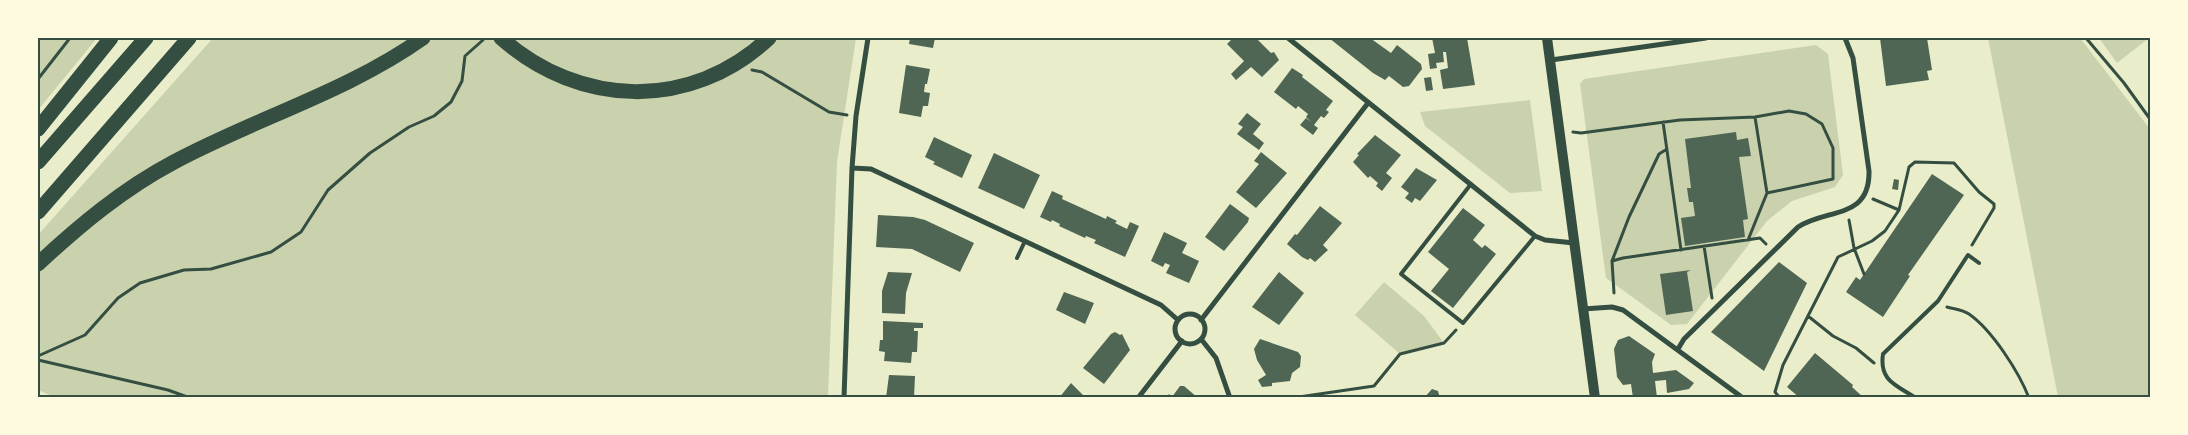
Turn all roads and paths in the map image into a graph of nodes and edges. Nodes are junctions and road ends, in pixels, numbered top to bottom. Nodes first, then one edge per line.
1 (70, 38) edge
2 (111, 38) edge
3 (146, 38) edge
4 (189, 38) edge
5 (423, 38) edge
6 (501, 38) edge
7 (769, 38) edge
8 (868, 38) edge
9 (1288, 38) edge
10 (1548, 38) edge
11 (1706, 38) edge
12 (1846, 38) edge
13 (2086, 38) edge
14 (483, 40) dead end
15 (1551, 60) junction
16 (752, 70) dead end
17 (38, 79) edge
18 (1368, 103) junction
19 (856, 116) junction
20 (1755, 117) junction
21 (2150, 119) edge
22 (1663, 122) junction
23 (38, 129) edge
24 (1560, 130) junction
25 (1666, 149) junction
26 (38, 162) edge
27 (852, 168) junction
28 (1470, 184) junction
29 (1767, 193) junction
30 (1864, 195) junction
31 (1899, 210) junction
32 (1847, 211) junction
33 (38, 212) edge
34 (1535, 236) junction
35 (1748, 240) junction
36 (1025, 241) junction
37 (1574, 243) junction
38 (1704, 246) junction
39 (1854, 248) junction
40 (1681, 250) junction
41 (1774, 251) junction
42 (1968, 255) junction
43 (1017, 258) dead end
44 (1612, 261) junction
45 (1979, 263) dead end
46 (38, 264) edge
47 (1864, 274) dead end
48 (1614, 294) dead end
49 (1938, 301) junction
50 (1719, 306) junction
51 (1583, 308) junction
52 (1808, 316) junction
53 (1178, 320) junction
54 (1201, 320) junction
55 (1463, 323) junction
56 (1201, 339) junction
57 (1182, 341) junction
58 (1678, 349) junction
59 (38, 356) edge
60 (38, 360) edge
61 (1882, 363) junction
62 (190, 398) edge
63 (844, 398) edge
64 (1138, 398) edge
65 (1230, 398) edge
66 (1292, 398) edge
67 (1595, 398) edge
68 (1744, 398) edge
69 (1780, 398) edge
70 (1916, 398) edge
71 (2029, 398) edge

1 - 17 path
2 - 23 highway
3 - 26 highway
4 - 33 highway
5 - 46 highway
6 - 7 highway
8 - 19 street
9 - 18 street
10 - 15 main road
11 - 15 street
12 - 30 street
13 - 21 path
14 - 59 path
15 - 24 main road
16 - 19 path
18 - 28 street
18 - 54 street
19 - 27 street
20 - 22 path
20 - 29 path
20 - 29 path
22 - 24 path
22 - 25 path
24 - 37 main road
25 - 40 path
25 - 44 path
27 - 36 street
27 - 63 street
28 - 34 street
28 - 55 lane
29 - 35 path
30 - 31 path
30 - 32 street
31 - 39 path
31 - 42 path
32 - 39 path
32 - 41 street
34 - 37 street
34 - 55 lane
35 - 38 path
35 - 41 path
36 - 43 lane
36 - 53 street
37 - 51 main road
38 - 40 path
38 - 50 path
39 - 47 path
39 - 52 path
40 - 44 path
41 - 50 street
42 - 45 lane
42 - 49 lane
44 - 48 path
49 - 61 lane
49 - 71 path
50 - 58 street
51 - 58 street
51 - 67 main road
52 - 61 path
52 - 69 path
53 - 54 street
53 - 57 street
54 - 56 street
55 - 66 path
56 - 57 street
56 - 65 street
57 - 64 street
58 - 68 street
60 - 62 path
61 - 70 lane

